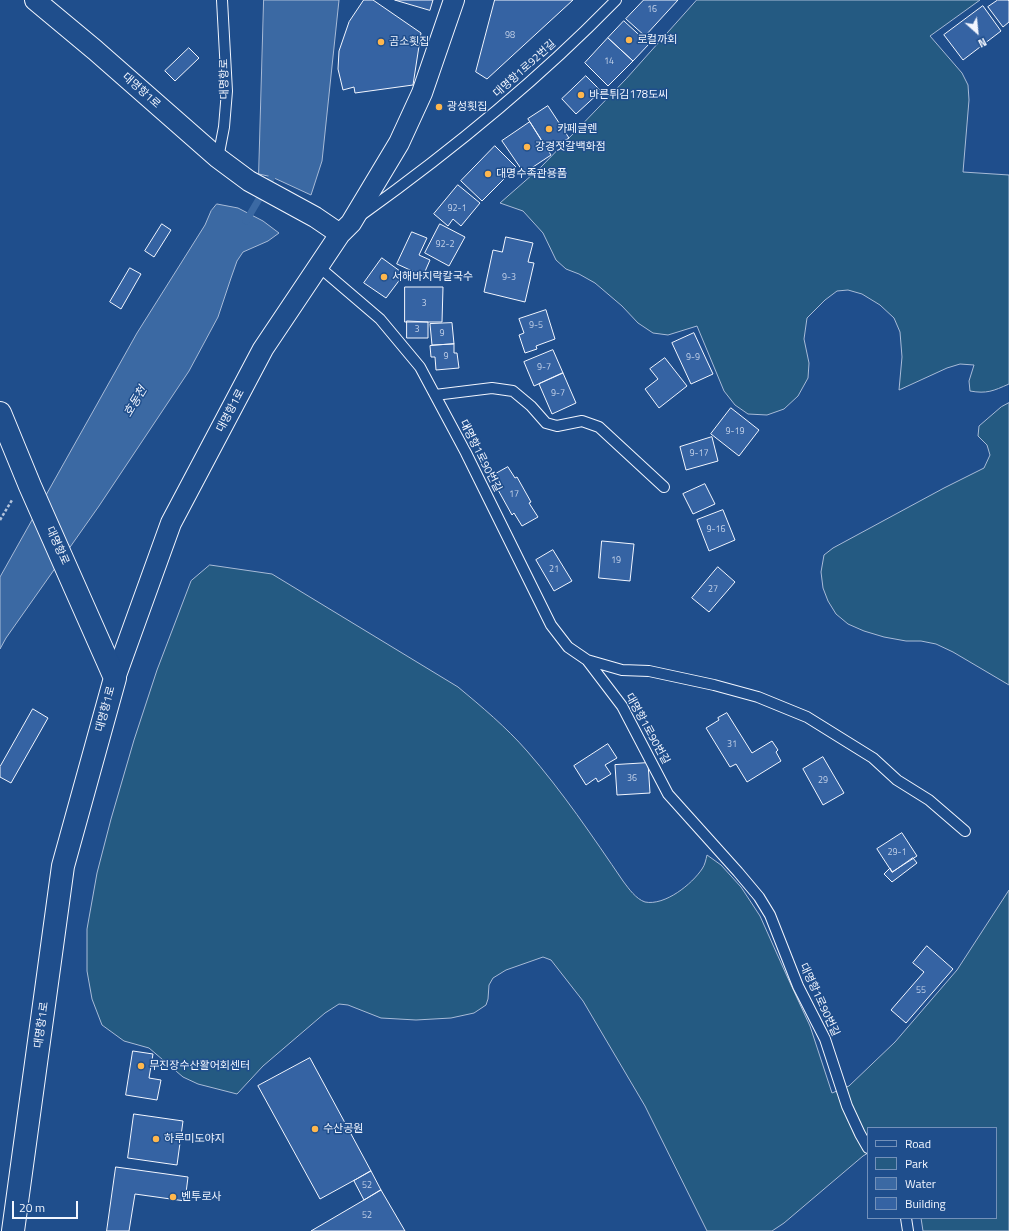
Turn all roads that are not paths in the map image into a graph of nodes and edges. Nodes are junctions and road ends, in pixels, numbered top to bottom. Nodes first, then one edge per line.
1 (35, 0) edge
2 (222, 0) edge
3 (454, 0) edge
4 (616, 0) edge
5 (218, 158) junction
6 (345, 228) junction
7 (318, 266) junction
8 (435, 395) junction
9 (0, 413) edge
10 (664, 487) dead end
11 (587, 660) junction
12 (115, 678) junction
13 (965, 830) dead end
14 (867, 1146) edge
15 (906, 1219) edge
16 (13, 1231) edge
17 (908, 1231) edge

1 - 5 street, 대명항1로
2 - 5 lane, 대명항로
3 - 6 street, 대명항1로
4 - 6 lane, 대명항1로92번길
5 - 6 street, 대명항1로
6 - 7 street, 대명항1로
7 - 8 lane, 대명항1로90번길
7 - 12 street, 대명항1로
8 - 10 lane
8 - 11 lane, 대명항1로90번길
9 - 12 street, 대명항로
11 - 13 lane
11 - 14 lane, 대명항1로90번길
12 - 16 street, 대명항1로
15 - 17 lane

